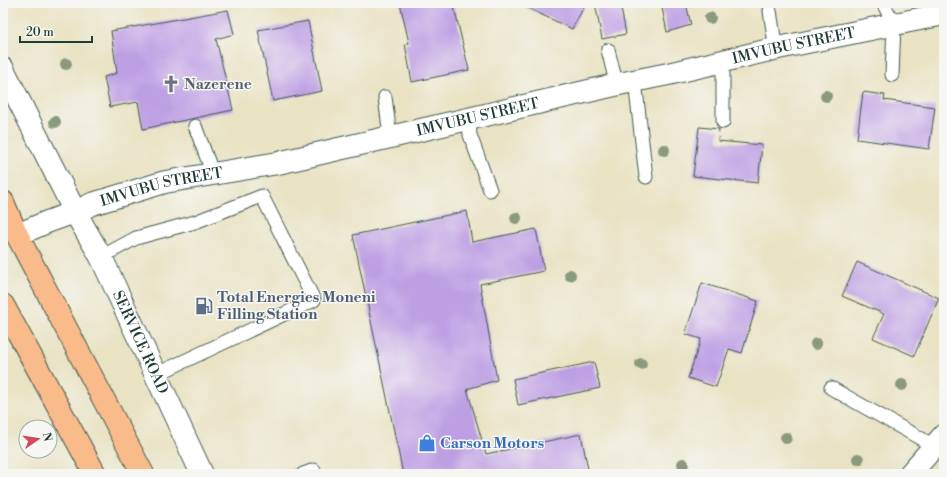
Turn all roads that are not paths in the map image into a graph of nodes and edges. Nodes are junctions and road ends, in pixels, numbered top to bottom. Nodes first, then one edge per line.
1 (883, 3) edge
2 (770, 12) dead end
3 (944, 14) edge
4 (894, 24) junction
5 (778, 48) junction
6 (608, 50) dead end
7 (721, 61) junction
8 (3, 69) edge
9 (892, 75) dead end
10 (627, 82) junction
11 (385, 97) dead end
12 (469, 119) junction
13 (723, 122) dead end
14 (196, 126) dead end
15 (390, 136) junction
16 (213, 174) junction
17 (646, 177) dead end
18 (490, 190) dead end
19 (3, 202) edge
20 (74, 212) junction
21 (17, 235) junction
22 (101, 257) junction
23 (3, 305) edge
24 (155, 374) junction
25 (831, 388) dead end
26 (939, 440) edge
27 (95, 474) edge
28 (143, 474) edge
29 (202, 474) edge
30 (910, 474) edge

1 - 4 lane
2 - 5 lane
3 - 4 street, IMVUBU STREET
4 - 5 street, IMVUBU STREET
4 - 9 lane
5 - 7 street, IMVUBU STREET
6 - 10 lane
7 - 10 street, IMVUBU STREET
7 - 13 lane
8 - 20 street, SERVICE ROAD
10 - 12 street, IMVUBU STREET
10 - 17 lane
11 - 15 lane
12 - 15 street, IMVUBU STREET
12 - 18 lane
14 - 16 lane
15 - 16 street, IMVUBU STREET
16 - 20 street, IMVUBU STREET
19 - 21 highway
20 - 21 street, IMVUBU STREET
20 - 22 street, SERVICE ROAD
21 - 28 highway
22 - 24 street, SERVICE ROAD
22 - 24 lane
23 - 27 highway
24 - 29 street, SERVICE ROAD
25 - 26 lane
26 - 30 street

